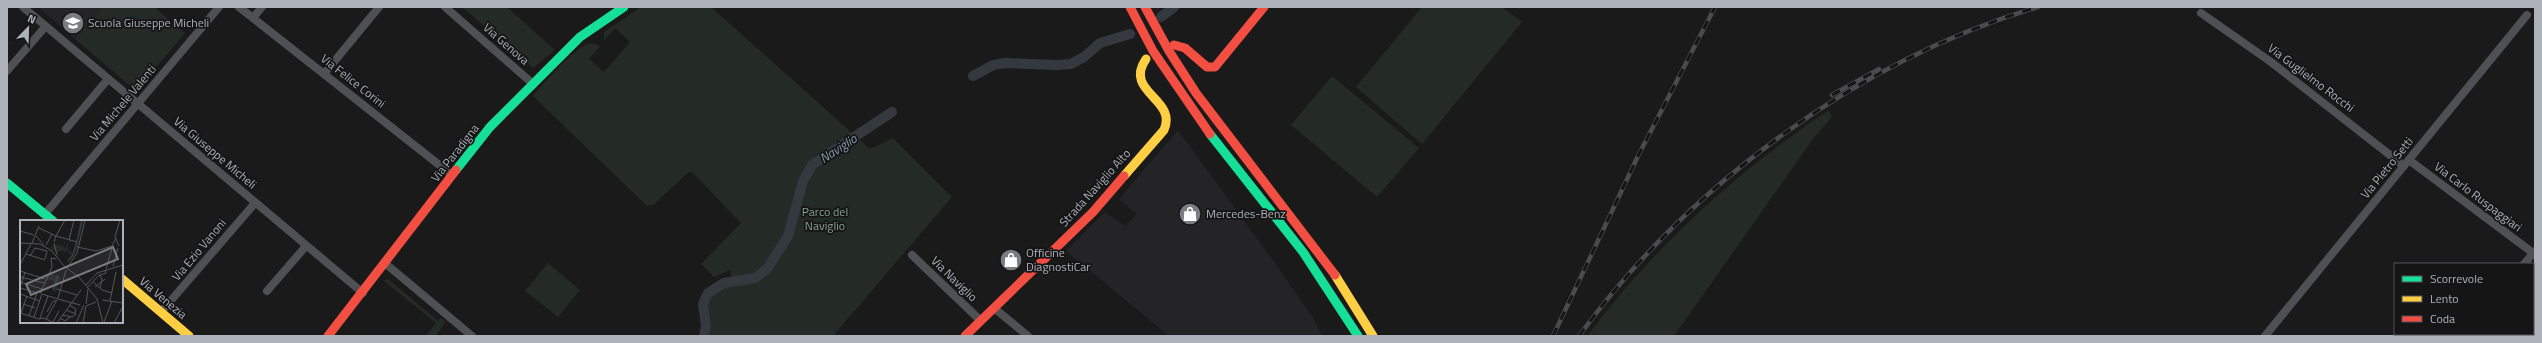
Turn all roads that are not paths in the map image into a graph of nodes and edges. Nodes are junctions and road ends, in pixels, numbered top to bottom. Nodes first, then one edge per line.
1 (23, 7) edge
2 (219, 7) edge
3 (239, 7) edge
4 (262, 7) edge
5 (379, 7) edge
6 (445, 7) edge
7 (624, 7) edge
8 (1130, 7) edge
9 (1145, 7) edge
10 (1264, 7) edge
11 (2202, 13) dead end
12 (2527, 15) dead end
13 (253, 18) junction
14 (45, 27) junction
15 (1174, 45) dead end
16 (1146, 59) dead end
17 (7, 71) edge
18 (324, 74) junction
19 (108, 79) junction
20 (532, 83) junction
21 (139, 104) junction
22 (66, 129) dead end
23 (2407, 163) junction
24 (452, 175) junction
25 (7, 183) edge
26 (255, 203) junction
27 (45, 214) junction
28 (52, 220) edge
29 (306, 246) junction
30 (2534, 252) edge
31 (912, 255) dead end
32 (2525, 263) edge
33 (386, 264) junction
34 (123, 280) edge
35 (267, 291) dead end
36 (362, 293) junction
37 (994, 308) junction
38 (161, 312) junction
39 (981, 321) junction
40 (189, 336) edge
41 (328, 336) edge
42 (472, 336) edge
43 (965, 336) edge
44 (1028, 336) edge
45 (1358, 336) edge
46 (1373, 336) edge
47 (2266, 336) edge

1 - 14 street, Via Giuseppe Micheli
2 - 21 street, Via Michele Valenti
3 - 13 street, Via Felice Corini
4 - 13 street
5 - 18 street
6 - 20 street, Via Genova
7 - 20 main road, Via Paradigna
8 - 45 main road
9 - 46 main road
10 - 15 main road
11 - 23 street, Via Guglielmo Rocchi
12 - 23 street, Via Pietro Setti
13 - 18 street, Via Felice Corini
14 - 17 street
14 - 19 street, Via Giuseppe Micheli
16 - 37 main road, Strada Naviglio Alto
18 - 24 street, Via Felice Corini
19 - 21 street, Via Giuseppe Micheli
19 - 22 street
20 - 24 main road, Via Paradigna
21 - 26 street, Via Giuseppe Micheli
21 - 27 street, Via Michele Valenti
23 - 30 street, Via Carlo Ruspaggiari
23 - 47 street, Via Pietro Setti
24 - 33 main road, Via Paradigna
25 - 27 main road
26 - 29 street, Via Giuseppe Micheli
26 - 38 street, Via Ezio Vanoni
27 - 28 main road
29 - 35 street
29 - 36 street, Via Giuseppe Micheli
30 - 32 street
31 - 39 street, Via Naviglio
33 - 36 main road, Via Paradigna
33 - 42 street
34 - 38 main road, Via Venezia
36 - 41 main road, Via Paradigna
37 - 39 main road, Strada Naviglio Alto
37 - 44 street
38 - 40 main road, Via Venezia
39 - 43 main road, Strada Naviglio Alto

